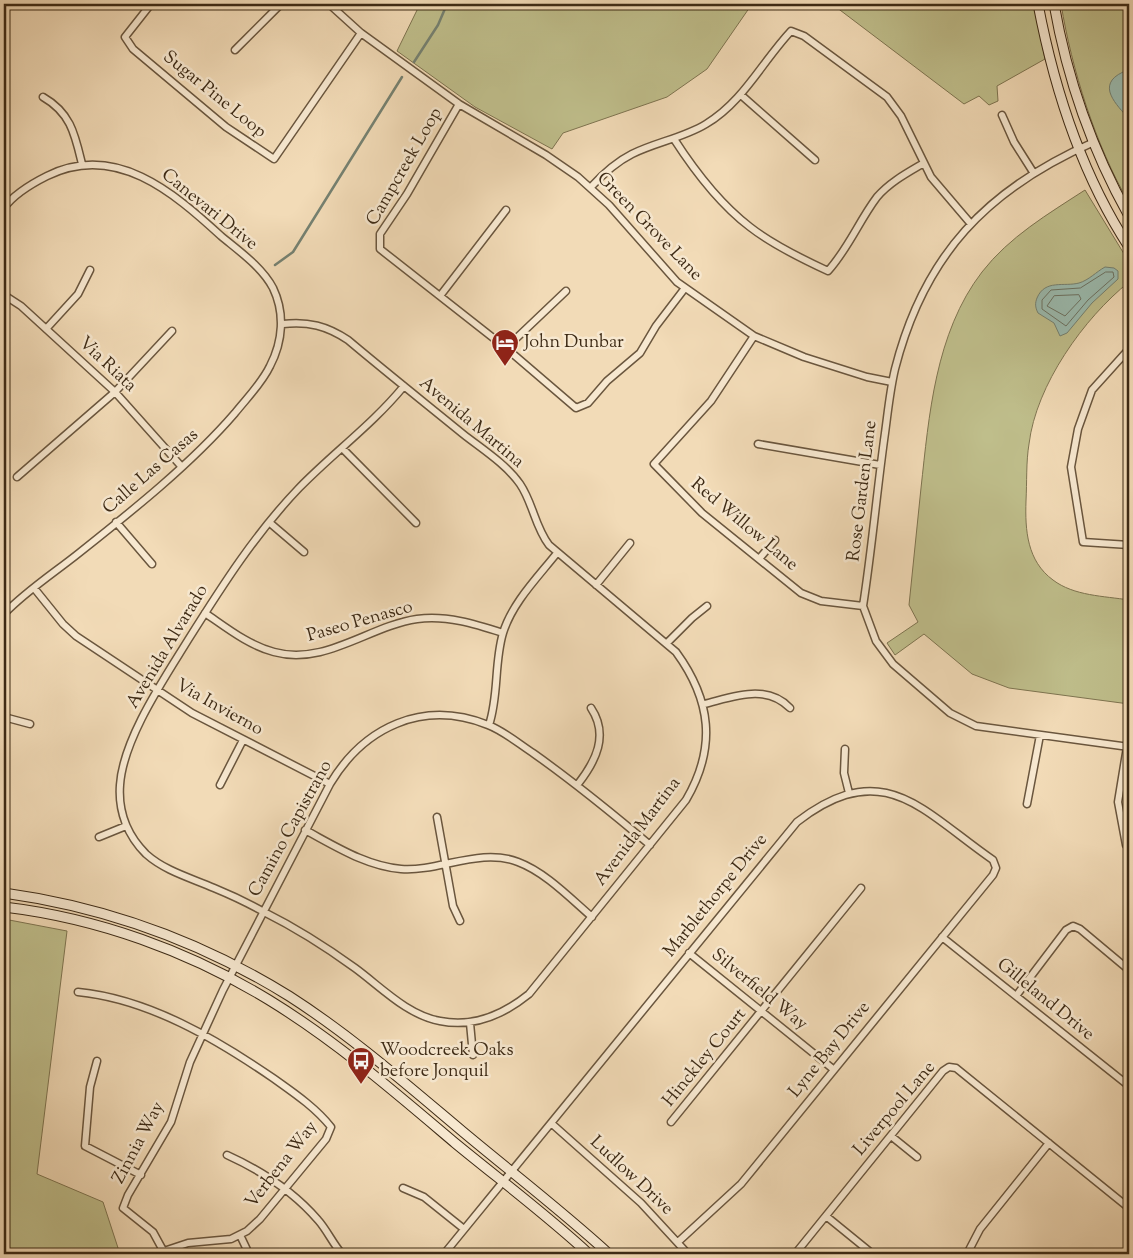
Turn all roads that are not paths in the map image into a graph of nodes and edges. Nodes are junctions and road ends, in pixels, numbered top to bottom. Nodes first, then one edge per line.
1 (151, 4) edge
2 (281, 4) edge
3 (329, 4) edge
4 (1038, 4) edge
5 (1054, 4) edge
6 (361, 33) junction
7 (235, 50) dead end
8 (741, 95) junction
9 (43, 98) dead end
10 (459, 104) junction
11 (1002, 115) dead end
12 (674, 140) junction
13 (1094, 142) junction
14 (1080, 148) junction
15 (815, 160) dead end
16 (924, 163) junction
17 (82, 164) junction
18 (1033, 172) junction
19 (591, 187) junction
20 (5, 204) edge
21 (506, 210) dead end
22 (1129, 216) edge
23 (971, 224) junction
24 (1129, 248) edge
25 (90, 270) dead end
26 (685, 288) junction
27 (566, 291) dead end
28 (4, 295) edge
29 (440, 296) junction
30 (283, 324) junction
31 (46, 329) junction
32 (172, 331) dead end
33 (754, 336) junction
34 (506, 348) junction
35 (1128, 352) edge
36 (892, 382) junction
37 (404, 386) junction
38 (115, 392) junction
39 (758, 444) dead end
40 (342, 448) junction
41 (880, 465) junction
42 (181, 466) junction
43 (17, 477) dead end
44 (116, 522) junction
45 (270, 523) junction
46 (416, 523) dead end
47 (775, 540) dead end
48 (630, 543) dead end
49 (1129, 545) edge
50 (304, 552) dead end
51 (557, 553) junction
52 (759, 559) junction
53 (152, 564) dead end
54 (596, 584) junction
55 (34, 588) junction
56 (707, 606) dead end
57 (863, 606) junction
58 (205, 613) junction
59 (4, 614) edge
60 (503, 633) junction
61 (667, 643) junction
62 (157, 690) junction
63 (704, 704) junction
64 (591, 708) dead end
65 (790, 708) dead end
66 (4, 717) edge
67 (30, 724) dead end
68 (489, 725) junction
69 (1040, 735) junction
70 (243, 740) junction
71 (1128, 747) edge
72 (845, 749) dead end
73 (330, 784) junction
74 (578, 784) junction
75 (220, 785) dead end
76 (849, 793) junction
77 (1028, 804) dead end
78 (437, 817) dead end
79 (126, 826) junction
80 (305, 830) junction
81 (99, 837) dead end
82 (650, 845) junction
83 (1129, 849) edge
84 (445, 866) junction
85 (996, 868) joint
86 (861, 888) dead end
87 (4, 892) edge
88 (4, 907) edge
89 (263, 911) junction
90 (592, 916) junction
91 (460, 921) dead end
92 (942, 936) junction
93 (689, 953) junction
94 (235, 965) junction
95 (1129, 970) edge
96 (229, 978) junction
97 (78, 992) dead end
98 (1016, 996) junction
99 (761, 1012) junction
100 (470, 1023) junction
101 (202, 1035) junction
102 (473, 1055) dead end
103 (97, 1061) dead end
104 (833, 1070) junction
105 (1129, 1086) edge
106 (671, 1122) dead end
107 (551, 1123) junction
108 (891, 1136) junction
109 (1049, 1143) junction
110 (227, 1155) dead end
111 (916, 1156) dead end
112 (512, 1170) junction
113 (141, 1175) junction
114 (503, 1181) junction
115 (403, 1188) dead end
116 (284, 1190) junction
117 (1129, 1208) edge
118 (826, 1216) junction
119 (464, 1229) junction
120 (240, 1236) junction
121 (678, 1242) junction
122 (869, 1251) dead end
123 (165, 1253) edge
124 (249, 1254) edge
125 (342, 1254) edge
126 (444, 1254) edge
127 (589, 1254) edge
128 (609, 1254) edge
129 (688, 1254) edge
130 (795, 1254) edge
131 (967, 1254) edge

1 - 6 street, Sugar Pine Loop
2 - 7 street
3 - 6 street, Green Grove Lane
4 - 14 main road
5 - 13 main road
6 - 10 street, Green Grove Lane
8 - 12 street
8 - 15 street
8 - 16 street
9 - 17 street
10 - 19 street, Green Grove Lane
10 - 29 street, Campcreek Loop
11 - 18 street
12 - 16 street
12 - 19 street
13 - 14 street, Rose Garden Lane
13 - 22 main road
14 - 18 street, Rose Garden Lane
14 - 24 main road
16 - 23 street
17 - 20 street, Canevari Drive
17 - 30 street, Canevari Drive
18 - 23 street, Rose Garden Lane
19 - 26 street, Green Grove Lane
21 - 29 street
23 - 36 street, Rose Garden Lane
25 - 31 street
26 - 33 street, Green Grove Lane
26 - 34 street, Campcreek Loop
27 - 34 street
28 - 31 street, Via Riata
29 - 34 street, Campcreek Loop
30 - 37 street, Avenida Martina
30 - 42 street, Calle Las Casas
31 - 38 street, Via Riata
32 - 38 street
33 - 36 street, Green Grove Lane
33 - 52 street, Red Willow Lane
35 - 49 street
36 - 41 street, Rose Garden Lane
37 - 40 street, Avenida Alvarado
37 - 51 street, Avenida Martina
38 - 42 street, Via Riata
38 - 43 street
39 - 41 street
40 - 45 street, Avenida Alvarado
40 - 46 street
41 - 57 street, Rose Garden Lane
42 - 44 street, Calle Las Casas
44 - 53 street
44 - 55 street, Calle Las Casas
45 - 50 street
45 - 58 street, Avenida Alvarado
47 - 52 street
48 - 54 street
51 - 54 street, Avenida Martina
51 - 60 street
52 - 57 street, Red Willow Lane
54 - 61 street, Avenida Martina
55 - 59 street, Calle Las Casas
55 - 62 street, Via Invierno
56 - 61 street
57 - 69 street, Rose Garden Lane
58 - 60 street, Paseo Penasco
58 - 62 street, Avenida Alvarado
60 - 68 street
61 - 63 street, Avenida Martina
62 - 70 street, Via Invierno
62 - 79 street, Avenida Alvarado
63 - 65 street
63 - 82 street, Avenida Martina
64 - 74 street
66 - 67 street
68 - 73 street, Camino Capistrano
68 - 74 street, Camino Capistrano
69 - 71 street, Rose Garden Lane
69 - 77 street
70 - 73 street, Via Invierno
70 - 75 street
71 - 83 street
72 - 76 street
73 - 80 street, Camino Capistrano
74 - 82 street, Camino Capistrano
76 - 85 street, Marblethorpe Drive
76 - 93 street, Marblethorpe Drive
78 - 84 street
79 - 81 street
79 - 89 street, Avenida Alvarado
80 - 84 street
80 - 89 street, Camino Capistrano
82 - 90 street, Avenida Martina
84 - 90 street
84 - 91 street
85 - 92 street, Lyne Bay Drive
86 - 99 street, Hinckley Court
87 - 94 main road
88 - 96 main road
89 - 94 street, Camino Capistrano
89 - 100 street, Avenida Martina
90 - 100 street, Avenida Martina
92 - 98 street, Gilleland Drive
92 - 104 street, Lyne Bay Drive
93 - 99 street, Silverfield Way
93 - 107 street, Marblethorpe Drive
94 - 96 street, Camino Capistrano
94 - 112 main road
95 - 98 street
96 - 101 street, Zinnia Way
96 - 114 main road
97 - 101 street
98 - 105 street, Gilleland Drive
99 - 104 street, Silverfield Way
99 - 106 street, Hinckley Court
100 - 102 street
101 - 113 street, Zinnia Way
101 - 116 street, Verbena Way
103 - 113 street
104 - 121 street, Lyne Bay Drive
107 - 112 street, Marblethorpe Drive
107 - 121 street, Ludlow Drive
108 - 109 street, Liverpool Lane
108 - 111 street
108 - 118 street, Liverpool Lane
109 - 117 street, Liverpool Lane
109 - 131 street
110 - 116 street
112 - 114 street, Marblethorpe Drive
112 - 128 main road
113 - 123 street, Zinnia Way
114 - 119 street, Marblethorpe Drive
114 - 127 main road
115 - 119 street
116 - 120 street, Verbena Way
116 - 125 street
118 - 122 street
118 - 130 street, Liverpool Lane
119 - 126 street, Marblethorpe Drive
120 - 123 street, Verbena Way
120 - 124 street
121 - 129 street, Ludlow Drive

